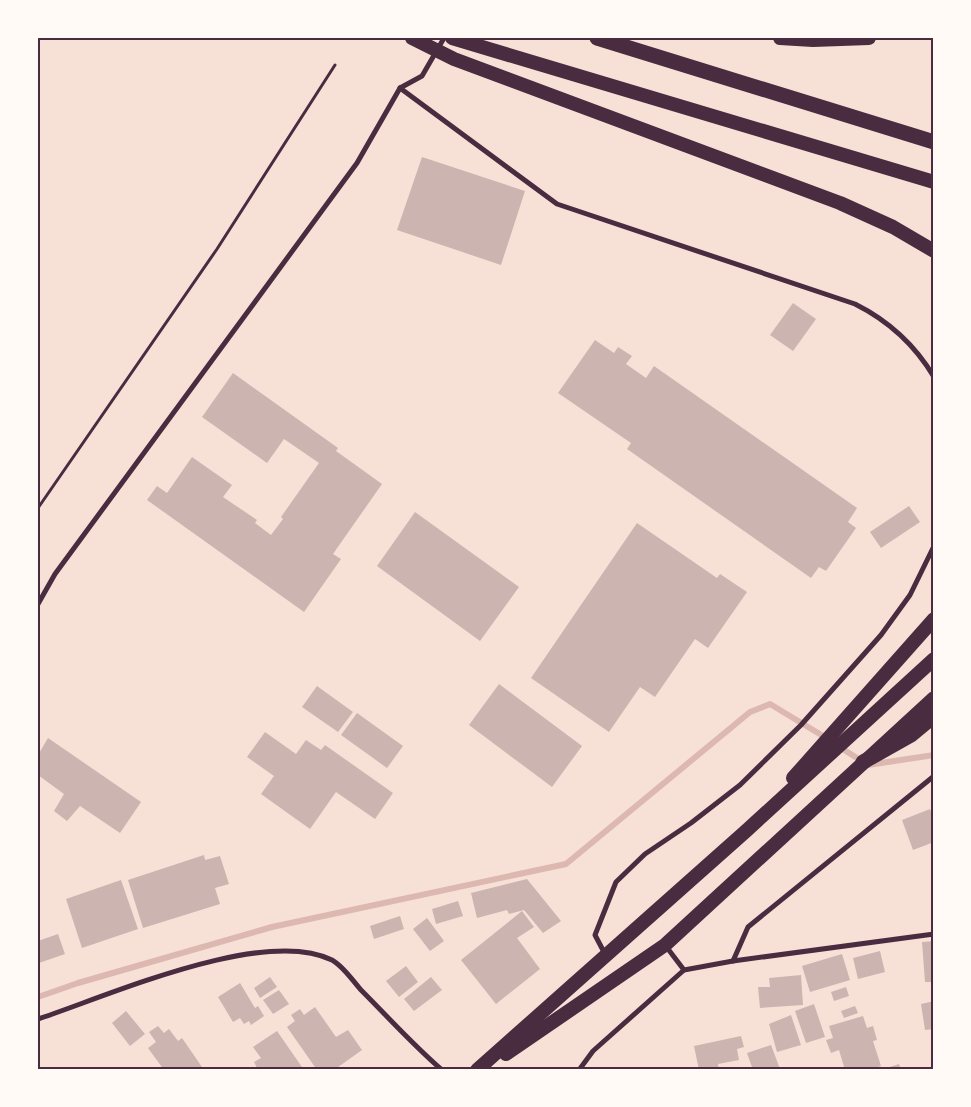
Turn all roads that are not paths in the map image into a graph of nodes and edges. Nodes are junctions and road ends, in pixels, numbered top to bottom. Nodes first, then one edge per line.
1 (412, 38) edge
2 (444, 38) edge
3 (596, 38) edge
4 (780, 38) edge
5 (869, 38) edge
6 (458, 39) edge
7 (400, 88) junction
8 (934, 142) edge
9 (934, 182) edge
10 (934, 251) edge
11 (934, 376) edge
12 (934, 546) edge
13 (38, 604) edge
14 (934, 619) edge
15 (934, 659) edge
16 (934, 698) edge
17 (934, 716) edge
18 (863, 762) junction
19 (934, 776) edge
20 (746, 831) junction
21 (934, 934) edge
22 (665, 945) junction
23 (606, 954) junction
24 (733, 960) junction
25 (684, 970) junction
26 (38, 1019) edge
27 (442, 1070) edge
28 (477, 1070) edge
29 (482, 1070) edge
30 (579, 1070) edge

1 - 10 highway
2 - 7 street
3 - 8 highway
4 - 5 highway
6 - 9 highway
7 - 11 street
7 - 13 street
12 - 23 street
14 - 20 highway
15 - 20 highway
16 - 18 highway
17 - 18 highway
18 - 22 highway
19 - 24 street
20 - 23 highway
21 - 24 street
22 - 25 street
22 - 29 highway
23 - 28 highway
24 - 25 street
25 - 30 street
26 - 27 street

